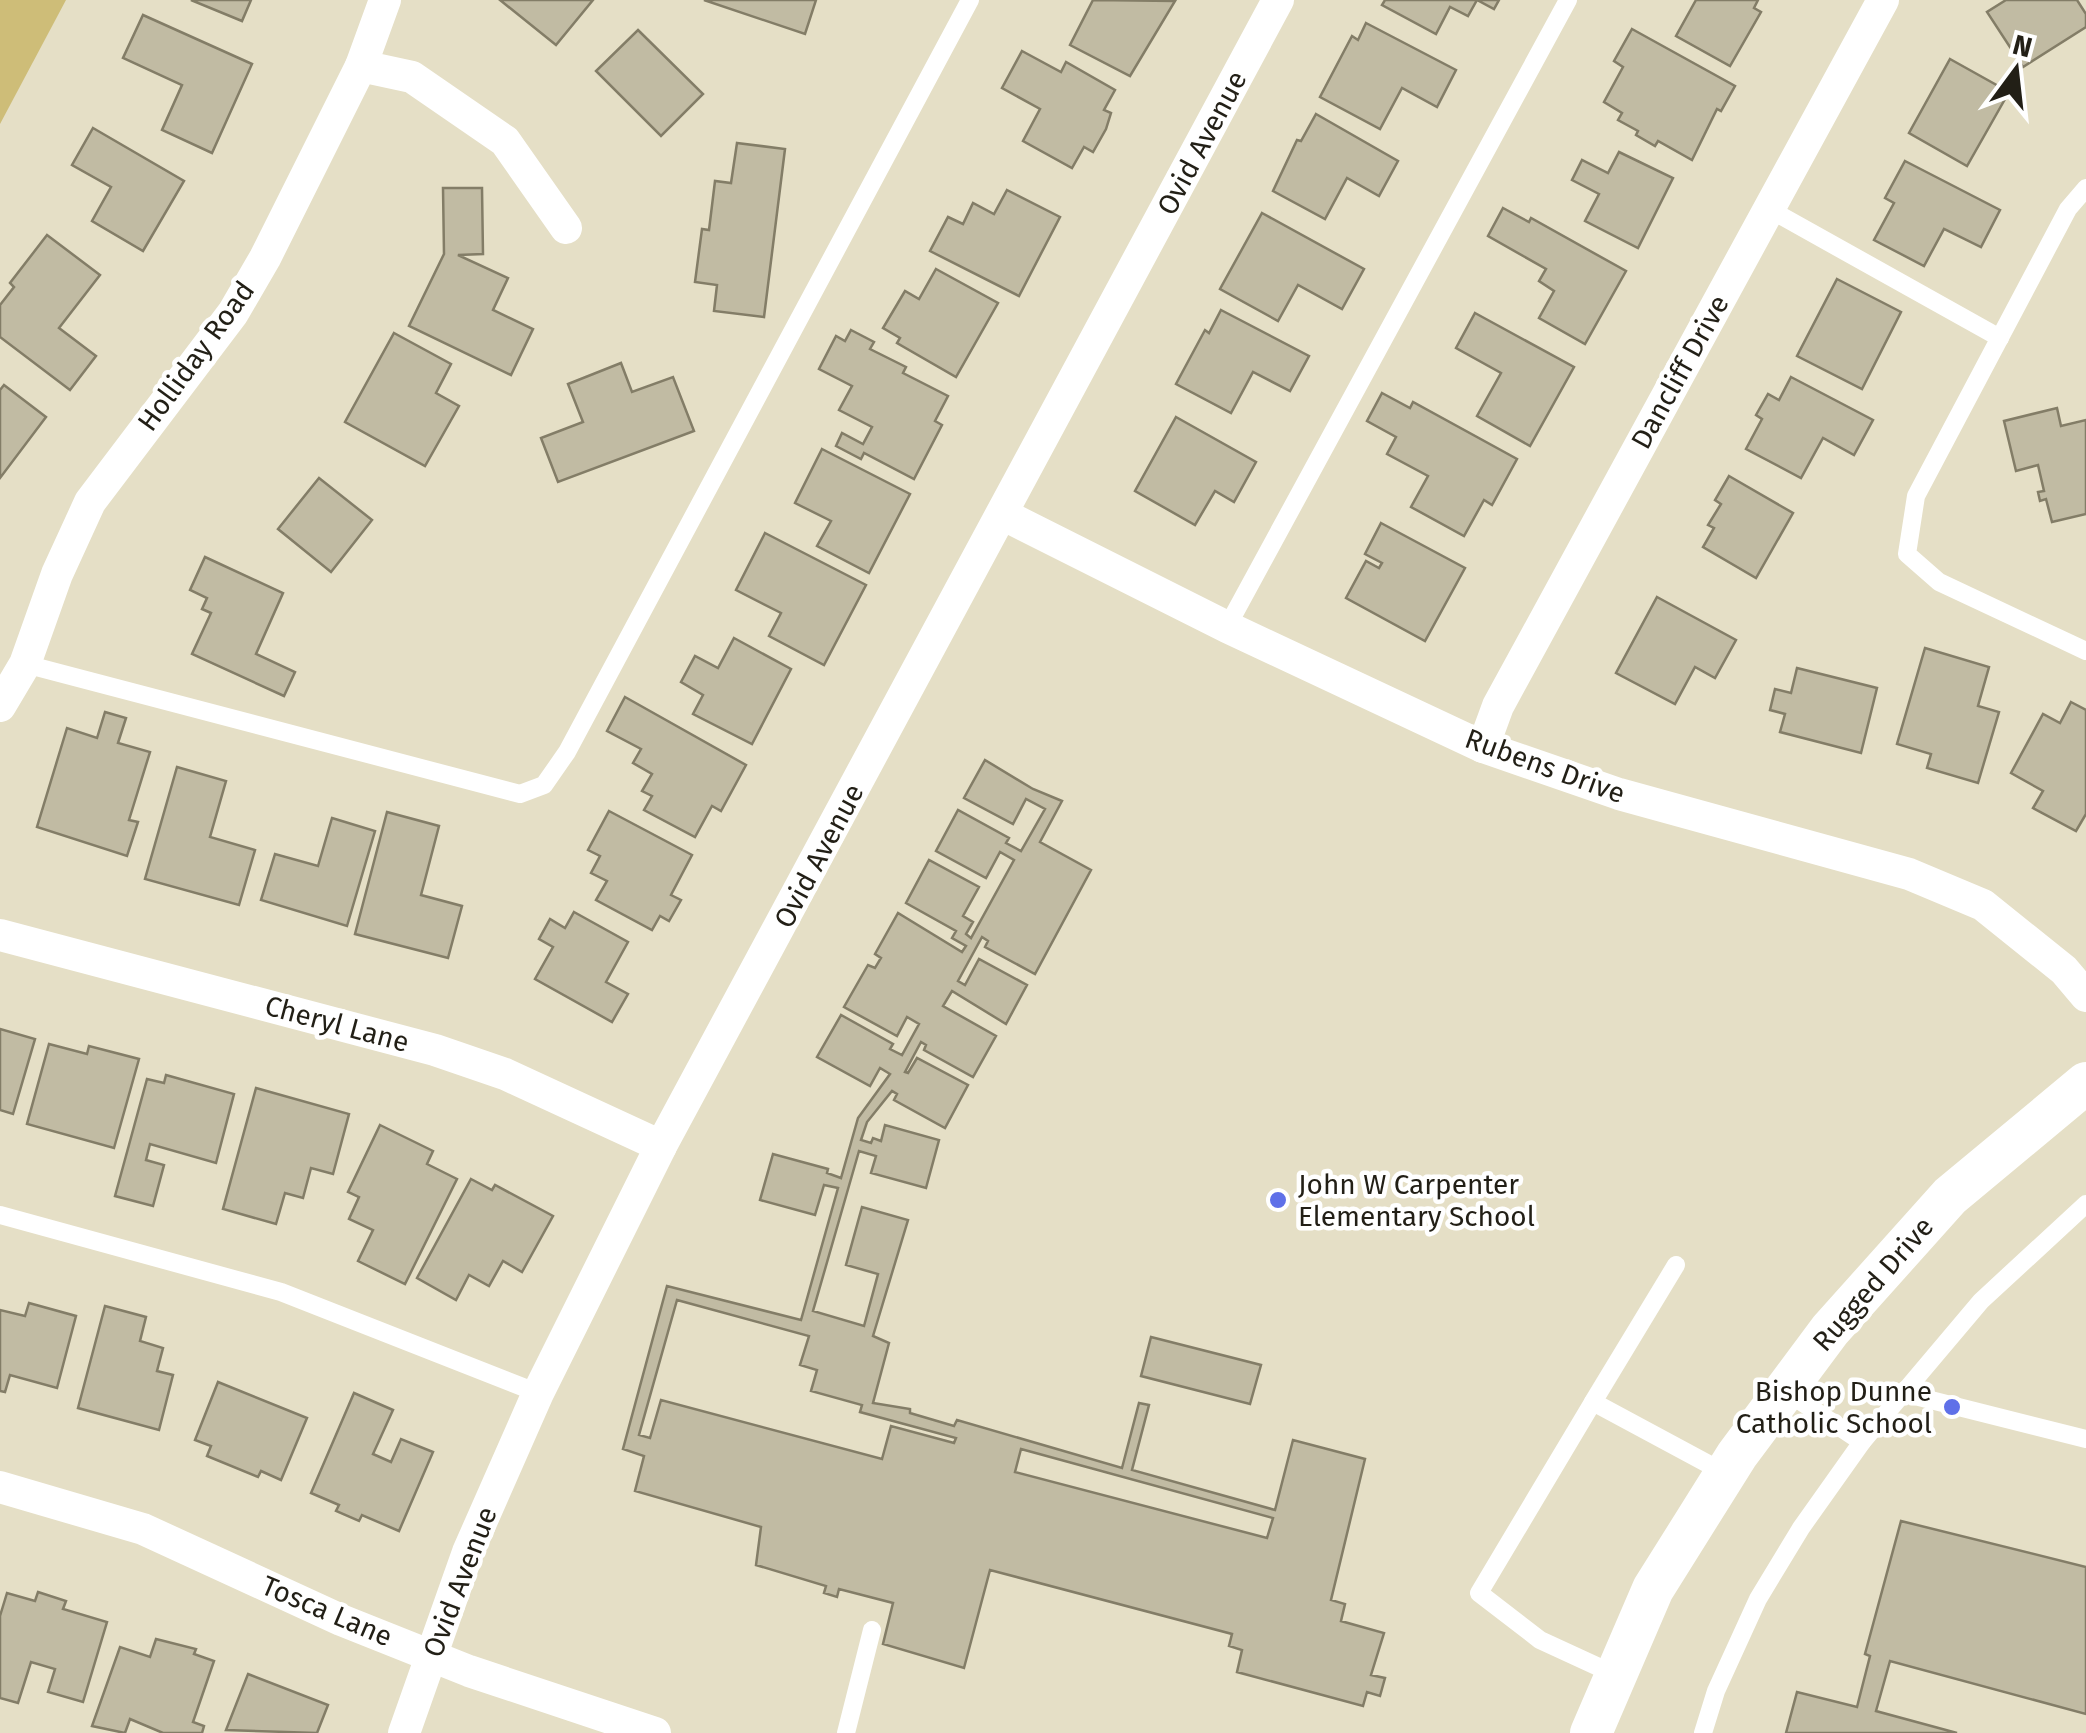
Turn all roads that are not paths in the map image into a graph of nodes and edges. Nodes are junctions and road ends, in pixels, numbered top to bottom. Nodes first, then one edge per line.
1 (384, 0) edge
2 (970, 0) edge
3 (1278, 0) edge
4 (1568, 0) edge
5 (1883, 0) edge
6 (361, 66) junction
7 (2086, 188) edge
8 (1769, 209) junction
9 (566, 228) dead end
10 (2000, 338) junction
11 (1004, 515) junction
12 (1226, 627) junction
13 (2086, 651) edge
14 (25, 664) junction
15 (0, 706) edge
16 (1482, 747) junction
17 (0, 935) edge
18 (2086, 996) edge
19 (2086, 1083) edge
20 (662, 1146) junction
21 (2086, 1204) edge
22 (0, 1215) edge
23 (1676, 1265) dead end
24 (1785, 1391) junction
25 (538, 1393) junction
26 (1906, 1394) junction
27 (1593, 1402) junction
28 (2086, 1439) edge
29 (1862, 1442) junction
30 (1725, 1474) junction
31 (0, 1487) edge
32 (872, 1630) dead end
33 (432, 1656) junction
34 (1616, 1675) junction
35 (404, 1733) edge
36 (655, 1733) edge
37 (846, 1733) edge
38 (1591, 1733) edge
39 (1703, 1733) edge

1 - 6 street, Holliday Road
2 - 14 lane
3 - 11 street, Ovid Avenue
4 - 12 lane
5 - 8 street, Dancliff Drive
6 - 9 street
6 - 14 street, Holliday Road
7 - 10 lane
8 - 10 lane
8 - 16 street, Dancliff Drive
10 - 13 lane
11 - 12 street, Rubens Drive
11 - 20 street, Ovid Avenue
12 - 16 street, Rubens Drive
14 - 15 street, Holliday Road
16 - 18 street, Rubens Drive
17 - 20 street, Cheryl Lane
19 - 24 street, Rugged Drive
20 - 25 street, Ovid Avenue
21 - 26 lane
22 - 25 lane
23 - 27 lane
24 - 29 lane
24 - 30 street, Rugged Drive
25 - 33 street, Ovid Avenue
26 - 28 lane
26 - 29 lane
27 - 30 lane
27 - 34 lane
29 - 39 lane
30 - 34 street, Rugged Drive
31 - 33 street, Tosca Lane
32 - 37 lane
33 - 35 street, Ovid Avenue
33 - 36 street, Tosca Lane
34 - 38 street, Rugged Drive

